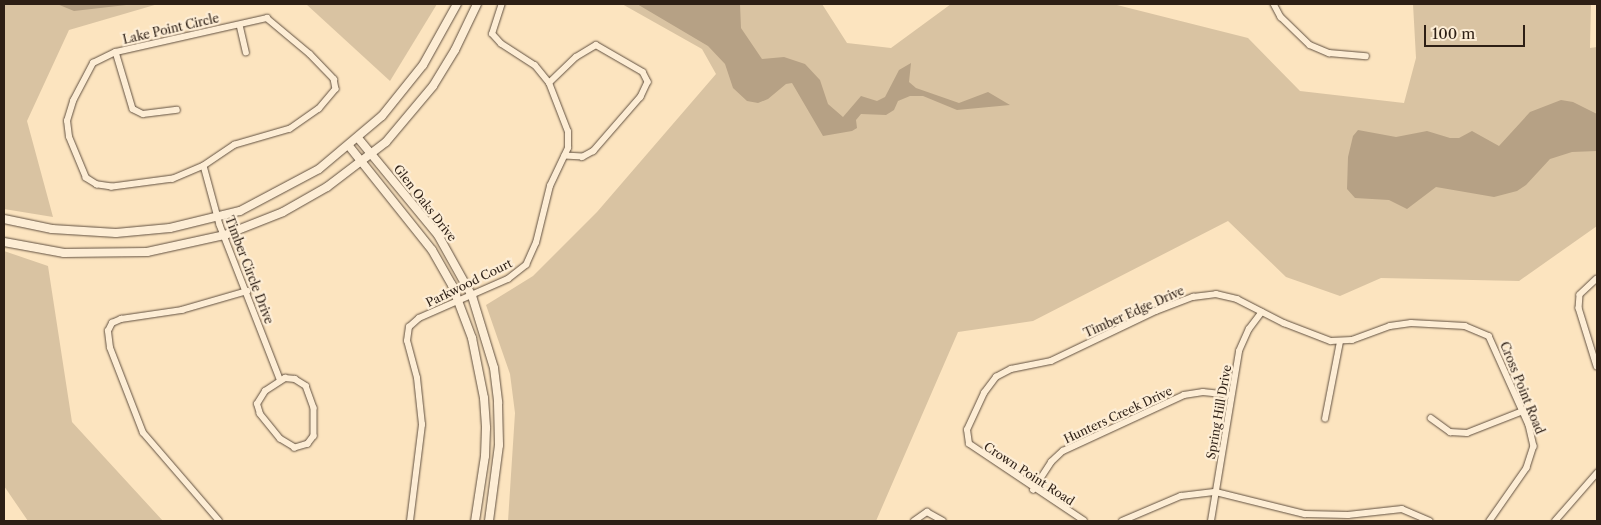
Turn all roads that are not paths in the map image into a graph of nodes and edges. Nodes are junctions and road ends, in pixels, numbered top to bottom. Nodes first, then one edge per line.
1 (457, 4) edge
2 (477, 4) edge
3 (502, 4) edge
4 (1274, 4) edge
5 (240, 25) junction
6 (116, 52) junction
7 (246, 52) dead end
8 (1366, 56) dead end
9 (549, 83) junction
10 (177, 110) dead end
11 (358, 138) junction
12 (349, 146) junction
13 (372, 154) junction
14 (565, 156) junction
15 (361, 162) junction
16 (204, 166) junction
17 (218, 218) junction
18 (4, 219) edge
19 (224, 235) junction
20 (4, 242) edge
21 (1597, 279) edge
22 (247, 291) junction
23 (472, 296) junction
24 (459, 302) junction
25 (1262, 312) junction
26 (1340, 342) junction
27 (1597, 366) edge
28 (280, 379) junction
29 (1230, 395) junction
30 (1523, 411) junction
31 (1431, 418) dead end
32 (1325, 419) dead end
33 (966, 440) joint
34 (1597, 473) edge
35 (1033, 490) junction
36 (1216, 492) junction
37 (219, 521) edge
38 (410, 521) edge
39 (475, 521) edge
40 (489, 521) edge
41 (914, 521) edge
42 (943, 521) edge
43 (1084, 521) edge
44 (1122, 521) edge
45 (1211, 521) edge
46 (1430, 521) edge
47 (1490, 521) edge
48 (1555, 521) edge

1 - 11 main road
2 - 13 main road
3 - 9 street, Parkwood Court
4 - 8 street
5 - 6 street, Lake Point Circle
5 - 7 street
5 - 16 street, Lake Point Circle
6 - 10 street
6 - 16 street, Lake Point Circle
9 - 14 street, Parkwood Court
9 - 14 street
11 - 12 main road
11 - 13 main road, Glen Oaks Drive
12 - 15 main road, Glen Oaks Drive
12 - 17 main road
13 - 15 main road
13 - 23 main road, Glen Oaks Drive
14 - 23 street, Parkwood Court
15 - 19 main road
15 - 24 main road, Glen Oaks Drive
16 - 17 street, Timber Circle Drive
17 - 18 main road
17 - 19 street, Timber Circle Drive
19 - 20 main road
19 - 22 street, Timber Circle Drive
21 - 27 street
22 - 28 street, Timber Circle Drive
22 - 37 street
23 - 24 street, Parkwood Court
23 - 40 main road, Glen Oaks Drive
24 - 38 street, Parkwood Court
24 - 39 main road, Glen Oaks Drive
25 - 26 street, Timber Edge Drive
25 - 29 street, Spring Hill Drive
25 - 33 street, Timber Edge Drive
26 - 30 street, Cross Point Road
26 - 32 street
28 - 28 street
29 - 35 street, Hunters Creek Drive
29 - 36 street, Spring Hill Drive
30 - 31 street
30 - 47 street, Cross Point Road
33 - 35 street, Crown Point Road
34 - 48 street
35 - 43 street, Crown Point Road
36 - 44 street
36 - 45 street, Spring Hill Drive
36 - 46 street
41 - 42 street

